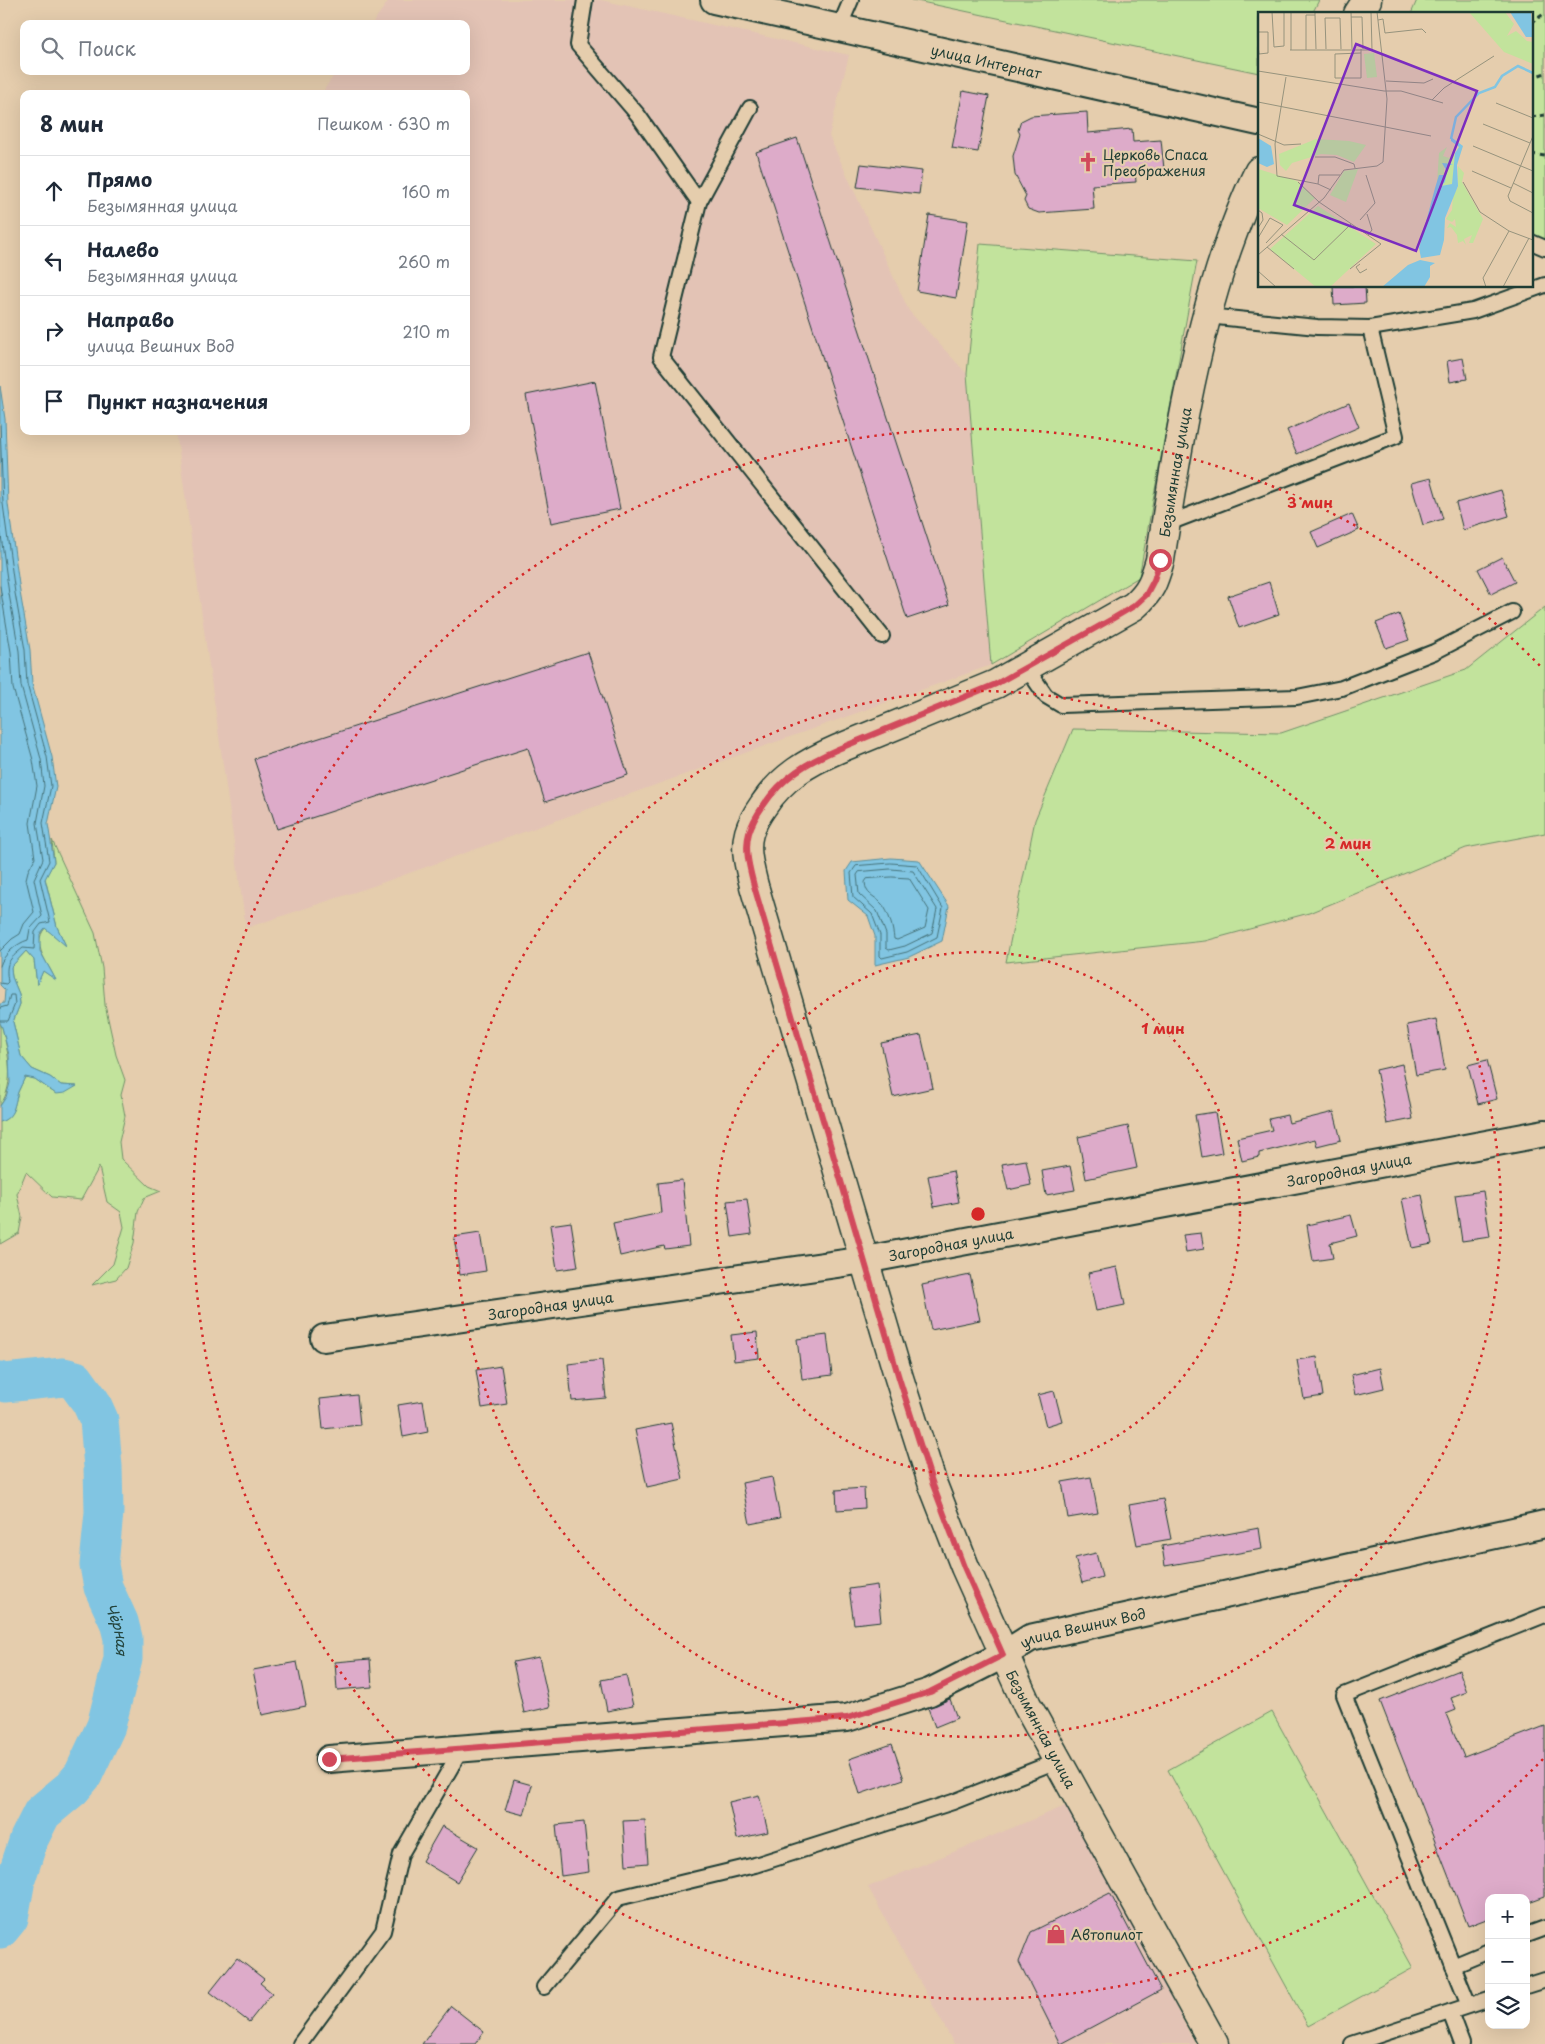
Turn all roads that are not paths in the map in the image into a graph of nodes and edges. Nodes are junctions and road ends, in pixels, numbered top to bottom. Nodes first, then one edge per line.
1 (585, 0) edge
2 (714, 0) edge
3 (851, 0) edge
4 (1367, 0) edge
5 (1359, 12) edge
6 (839, 28) junction
7 (750, 108) dead end
8 (1258, 122) edge
9 (1258, 173) edge
10 (699, 202) junction
11 (1532, 242) edge
12 (1545, 248) edge
13 (1545, 285) edge
14 (1207, 316) junction
15 (1370, 328) junction
16 (1166, 524) junction
17 (1512, 612) dead end
18 (882, 636) dead end
19 (1026, 667) junction
20 (1545, 1133) edge
21 (865, 1260) junction
22 (324, 1338) dead end
23 (1545, 1524) edge
24 (1545, 1615) edge
25 (1003, 1655) junction
26 (462, 1748) junction
27 (329, 1759) dead end
28 (1057, 1762) junction
29 (1545, 1928) edge
30 (1530, 1934) edge
31 (1485, 1953) edge
32 (1453, 1966) junction
33 (1545, 1980) edge
34 (1530, 1985) edge
35 (544, 1987) dead end
36 (1485, 2000) edge
37 (1469, 2005) junction
38 (1450, 2012) junction
39 (300, 2044) edge
40 (1214, 2044) edge
41 (1352, 2044) edge
42 (1462, 2044) edge

1 - 10 lane
2 - 6 street, улица Интернат
3 - 6 lane
4 - 5 street
6 - 8 street, улица Интернат
7 - 10 lane
9 - 14 street, Безымянная улица
10 - 18 lane
11 - 12 lane
13 - 15 lane
14 - 15 lane
14 - 16 street, Безымянная улица
15 - 16 lane
16 - 19 street, Безымянная улица
17 - 19 lane
19 - 21 street, Безымянная улица
20 - 21 street, Загородная улица
21 - 22 street, Загородная улица
21 - 25 street, Безымянная улица
23 - 25 street, улица Вешних Вод
24 - 32 lane
25 - 26 street, улица Вешних Вод
25 - 28 street, Безымянная улица
26 - 27 street, улица Вешних Вод
26 - 39 lane
28 - 35 lane
28 - 40 street, Безымянная улица
29 - 30 lane
31 - 32 lane
32 - 37 lane
33 - 34 lane
36 - 37 lane
37 - 38 lane
38 - 41 lane
38 - 42 lane

